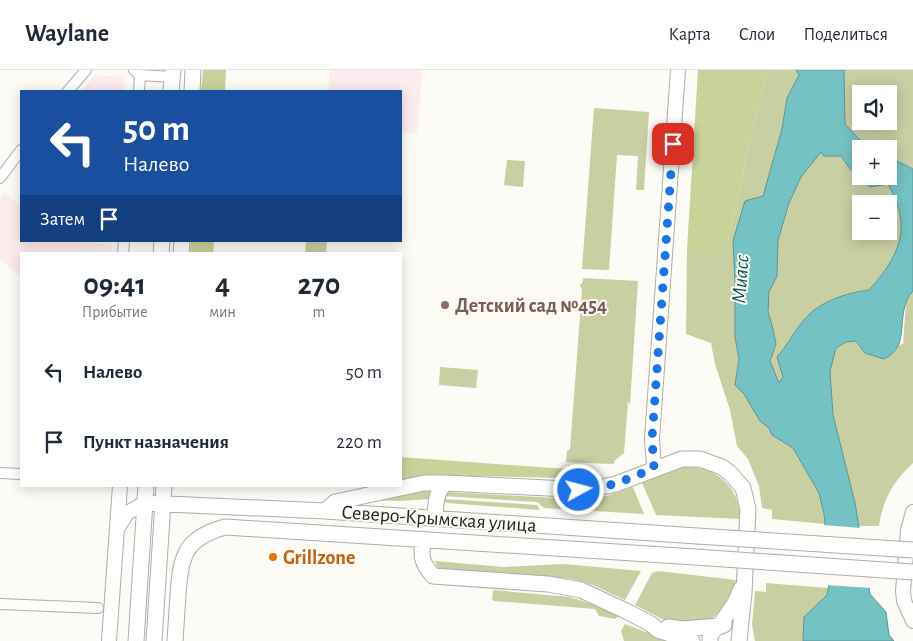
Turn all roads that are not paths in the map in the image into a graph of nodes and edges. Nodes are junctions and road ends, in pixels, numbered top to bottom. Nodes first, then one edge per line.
1 (86, 70) edge
2 (192, 70) edge
3 (678, 70) edge
4 (137, 73) edge
5 (172, 80) edge
6 (69, 90) edge
7 (139, 90) edge
8 (192, 90) edge
9 (20, 151) edge
10 (0, 178) edge
11 (654, 468) junction
12 (0, 473) edge
13 (20, 474) edge
14 (446, 483) junction
15 (120, 487) edge
16 (146, 487) edge
17 (164, 487) edge
18 (145, 502) junction
19 (163, 503) junction
20 (325, 511) junction
21 (913, 512) edge
22 (434, 518) junction
23 (117, 529) junction
24 (423, 539) junction
25 (913, 550) edge
26 (913, 572) edge
27 (744, 580) junction
28 (0, 604) edge
29 (98, 608) dead end
30 (913, 621) edge
31 (652, 624) junction
32 (720, 626) junction
33 (739, 640) edge
34 (109, 641) edge
35 (136, 641) edge
36 (154, 641) edge
37 (175, 641) edge
38 (692, 641) edge
39 (710, 641) edge

1 - 6 street
2 - 8 main road
3 - 11 main road
4 - 5 street
4 - 7 street
9 - 10 street
11 - 14 main road
11 - 27 main road
12 - 13 street
14 - 20 main road
14 - 22 main road
15 - 23 main road
16 - 18 main road
17 - 19 main road
18 - 19 main road, Северо-Крымская улица
18 - 23 main road
18 - 35 main road
19 - 20 main road, Северо-Крымская улица
19 - 36 main road
20 - 22 main road, Северо-Крымская улица
21 - 30 main road
22 - 25 main road, Северо-Крымская улица, bridge
23 - 34 main road
24 - 26 main road, Северо-Крымская улица, bridge
24 - 31 main road
24 - 37 main road, Северо-Крымская улица
27 - 32 main road
27 - 33 main road
28 - 29 street
31 - 32 main road
31 - 38 main road
32 - 33 main road
32 - 39 main road

